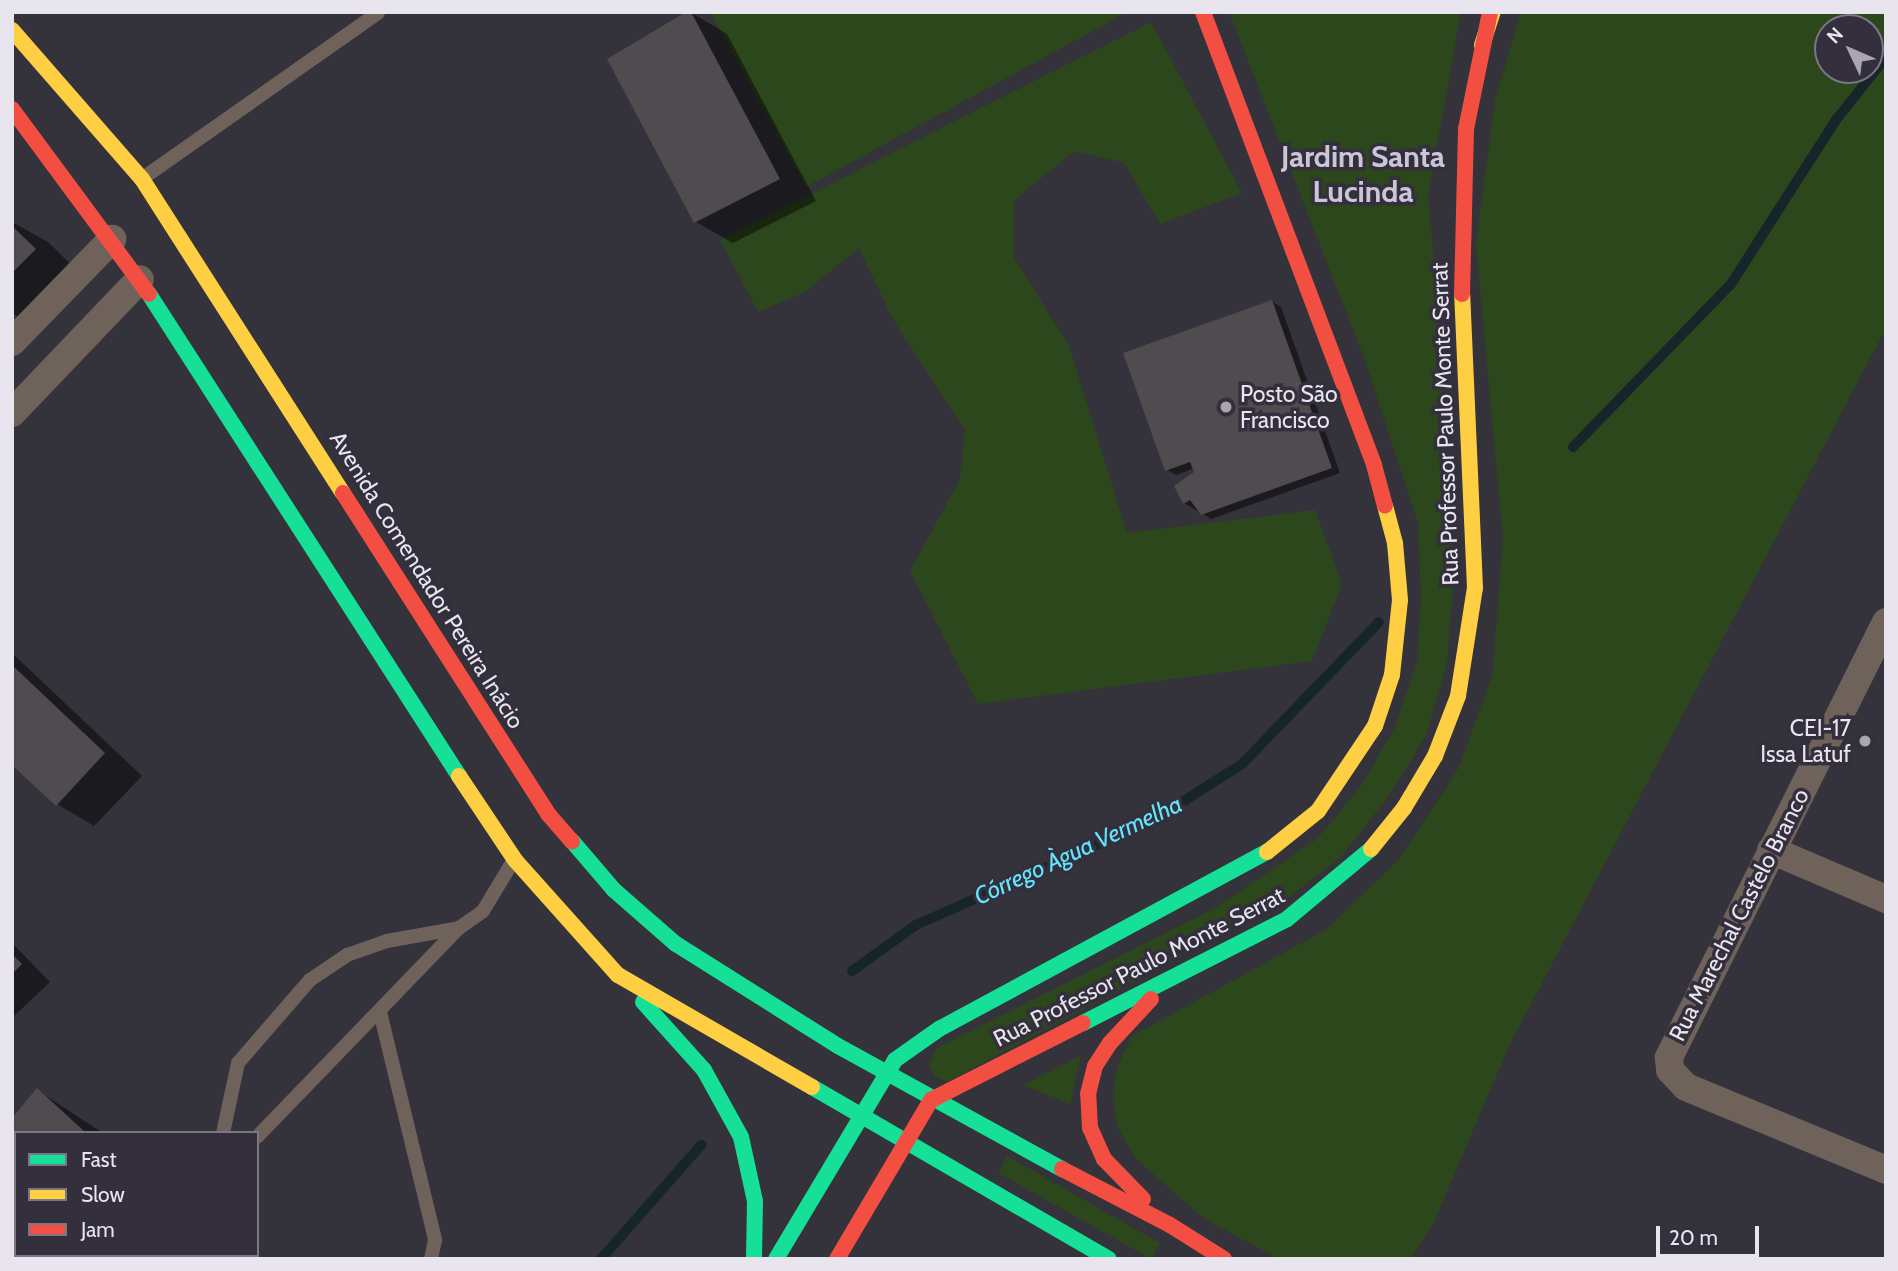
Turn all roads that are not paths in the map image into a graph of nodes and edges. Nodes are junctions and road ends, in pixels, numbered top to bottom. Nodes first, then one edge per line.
1 (1203, 12) edge
2 (1492, 12) edge
3 (378, 13) edge
4 (12, 30) edge
5 (12, 109) edge
6 (142, 179) junction
7 (113, 239) junction
8 (140, 279) junction
9 (12, 342) edge
10 (12, 413) edge
11 (1886, 622) edge
12 (1772, 850) junction
13 (514, 860) junction
14 (1886, 899) edge
15 (459, 928) junction
16 (1188, 968) junction
17 (618, 975) junction
18 (380, 1012) junction
19 (883, 1073) junction
20 (931, 1100) junction
21 (861, 1116) junction
22 (222, 1131) edge
23 (259, 1135) edge
24 (903, 1141) junction
25 (1886, 1170) edge
26 (1170, 1225) junction
27 (431, 1259) edge
28 (754, 1259) edge
29 (776, 1259) edge
30 (837, 1259) edge
31 (1109, 1259) edge
32 (1224, 1259) edge

1 - 19 main road, Rua Professor Paulo Monte Serrat
2 - 16 main road, Rua Professor Paulo Monte Serrat
3 - 6 lane
4 - 6 main road, Avenida Comendador Pereira Inácio
5 - 7 main road
6 - 19 main road, Avenida Comendador Pereira Inácio
7 - 8 main road
7 - 9 street
8 - 10 street
8 - 13 main road
11 - 12 street, Rua Marechal Castelo Branco
12 - 14 street
12 - 25 street, Rua Marechal Castelo Branco
13 - 15 lane
13 - 17 main road
15 - 18 lane
15 - 22 lane
16 - 20 main road, Rua Professor Paulo Monte Serrat
16 - 26 main road
17 - 21 main road
17 - 28 main road
18 - 23 lane
18 - 27 lane
19 - 20 main road, Avenida Comendador Pereira Inácio
19 - 21 main road
20 - 24 main road
20 - 26 main road, Avenida Comendador Pereira Inácio
21 - 24 main road
21 - 29 main road
24 - 30 main road
24 - 31 main road
26 - 32 main road, Avenida Comendador Pereira Inácio

